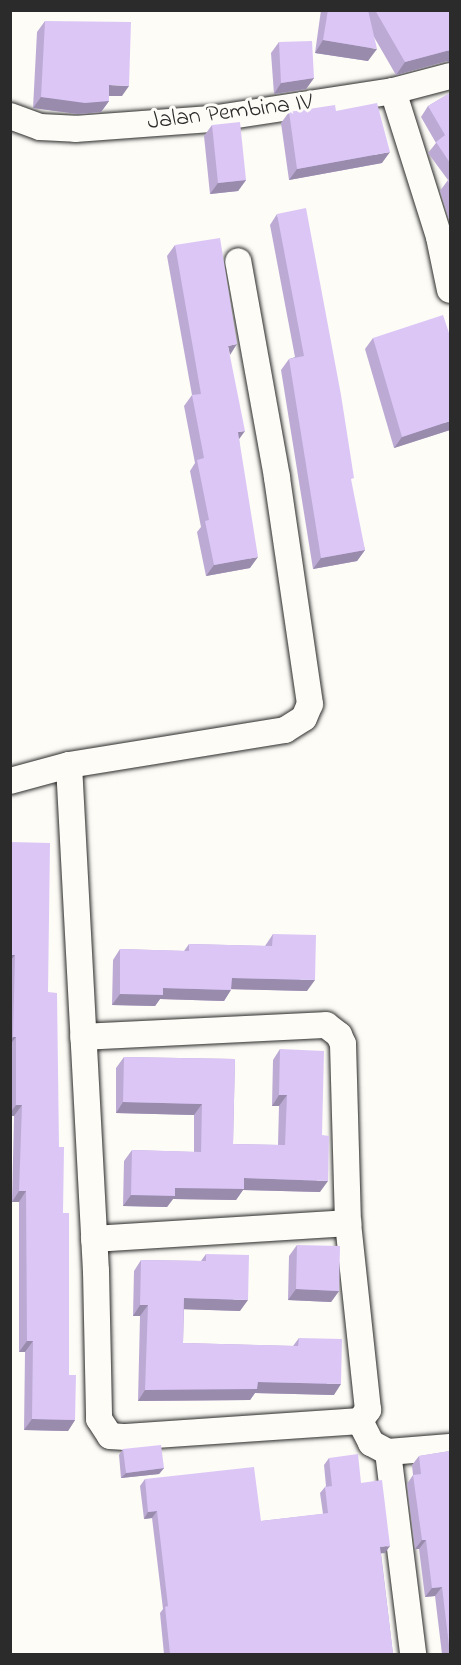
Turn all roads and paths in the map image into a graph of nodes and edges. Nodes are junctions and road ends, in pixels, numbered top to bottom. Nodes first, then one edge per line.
1 (450, 76) edge
2 (393, 91) junction
3 (10, 116) edge
4 (238, 261) dead end
5 (450, 290) edge
6 (69, 765) junction
7 (10, 781) edge
8 (83, 1037) junction
9 (348, 1223) junction
10 (94, 1239) junction
11 (360, 1421) junction
12 (450, 1447) edge
13 (388, 1452) junction
14 (413, 1654) edge

1 - 2 street, Jalan Pembina IV
2 - 3 street, Jalan Pembina IV
2 - 5 street
4 - 6 street
6 - 7 street
6 - 8 street
8 - 9 street
8 - 10 street
9 - 10 street
9 - 11 street
10 - 11 street
11 - 13 street
12 - 13 street
13 - 14 street

